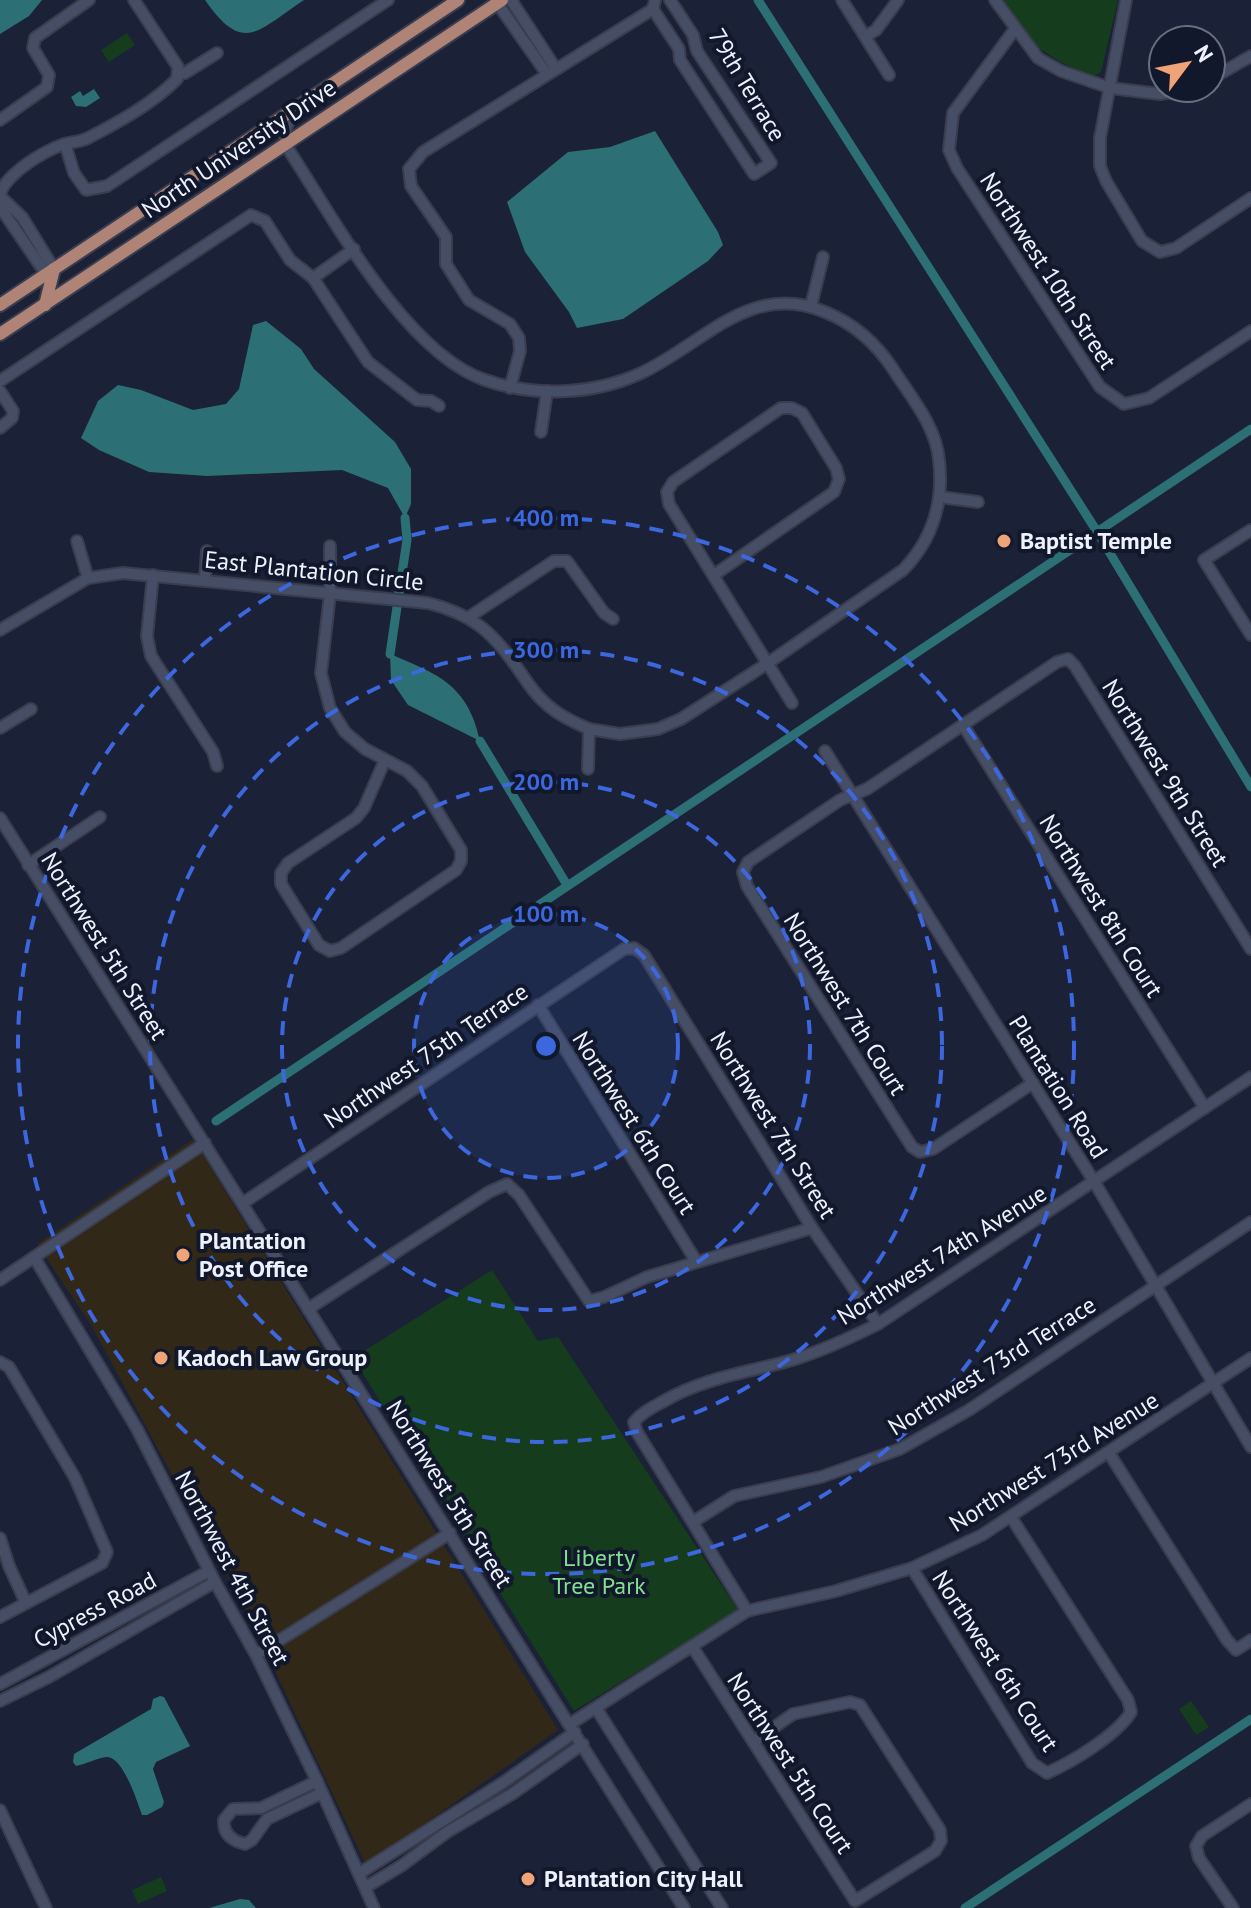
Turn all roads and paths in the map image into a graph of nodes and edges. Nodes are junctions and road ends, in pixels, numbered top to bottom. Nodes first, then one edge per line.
1 (89, 0) edge
2 (134, 0) edge
3 (388, 0) edge
4 (458, 0) edge
5 (511, 0) edge
6 (670, 0) edge
7 (842, 0) edge
8 (898, 0) edge
9 (995, 0) edge
10 (1126, 0) edge
11 (498, 1) edge
12 (654, 4) edge
13 (1015, 29) junction
14 (866, 36) junction
15 (217, 53) dead end
16 (1251, 56) edge
17 (1227, 70) edge
18 (551, 72) junction
19 (179, 74) junction
20 (889, 75) dead end
21 (1110, 88) junction
22 (1147, 92) edge
23 (295, 108) junction
24 (0, 120) edge
25 (65, 144) junction
26 (285, 144) junction
27 (0, 194) edge
28 (1251, 198) edge
29 (0, 207) edge
30 (27, 236) junction
31 (354, 249) junction
32 (823, 257) dead end
33 (50, 272) junction
34 (313, 278) junction
35 (0, 305) edge
36 (45, 305) junction
37 (811, 306) junction
38 (1251, 331) edge
39 (0, 334) edge
40 (0, 381) edge
41 (510, 388) junction
42 (0, 391) edge
43 (547, 391) junction
44 (439, 406) dead end
45 (0, 428) edge
46 (541, 432) dead end
47 (940, 497) junction
48 (978, 502) dead end
49 (1251, 530) edge
50 (77, 541) dead end
51 (330, 546) dead end
52 (207, 551) dead end
53 (153, 575) junction
54 (714, 575) junction
55 (88, 578) junction
56 (205, 579) junction
57 (330, 594) junction
58 (469, 617) junction
59 (613, 619) dead end
60 (0, 630) edge
61 (1251, 635) edge
62 (768, 663) junction
63 (792, 703) dead end
64 (31, 709) dead end
65 (963, 725) junction
66 (0, 728) edge
67 (589, 729) junction
68 (825, 751) dead end
69 (385, 760) junction
70 (217, 766) dead end
71 (588, 769) dead end
72 (853, 796) junction
73 (100, 817) dead end
74 (0, 818) edge
75 (28, 865) junction
76 (634, 948) joint
77 (1251, 949) edge
78 (538, 1005) junction
79 (1251, 1077) edge
80 (1033, 1083) junction
81 (1205, 1108) junction
82 (205, 1143) junction
83 (1095, 1183) junction
84 (243, 1203) junction
85 (1251, 1222) edge
86 (812, 1228) junction
87 (34, 1257) junction
88 (696, 1261) junction
89 (0, 1280) edge
90 (1157, 1285) junction
91 (308, 1309) junction
92 (878, 1324) junction
93 (1251, 1358) edge
94 (1, 1362) edge
95 (1214, 1383) junction
96 (1251, 1447) edge
97 (1109, 1453) junction
98 (1011, 1517) junction
99 (693, 1522) junction
100 (450, 1533) junction
101 (0, 1538) edge
102 (912, 1568) junction
103 (209, 1571) junction
104 (215, 1582) junction
105 (26, 1603) junction
106 (747, 1611) junction
107 (0, 1617) edge
108 (1251, 1640) edge
109 (692, 1646) junction
110 (256, 1655) junction
111 (0, 1685) edge
112 (3, 1699) edge
113 (596, 1708) junction
114 (572, 1728) junction
115 (753, 1742) junction
116 (583, 1744) junction
117 (317, 1781) junction
118 (322, 1793) junction
119 (1251, 1804) edge
120 (0, 1810) edge
121 (360, 1873) junction
122 (366, 1887) junction
123 (46, 1908) edge
124 (374, 1908) edge
125 (684, 1908) edge
126 (722, 1908) edge
127 (1233, 1908) edge

1 - 24 street
2 - 19 street
3 - 25 street
4 - 23 main road, North University Drive
5 - 18 street
6 - 12 street, 79th Terrace
7 - 14 street
8 - 14 street
9 - 13 street
10 - 21 street
11 - 18 street
11 - 26 main road, North University Drive
12 - 18 street
13 - 21 street
13 - 38 street, Northwest 10th Street
14 - 20 street
15 - 19 street
16 - 17 street
18 - 41 street
19 - 25 street
21 - 22 street
21 - 28 street
23 - 26 street
23 - 33 main road, North University Drive
25 - 27 street
26 - 31 street
26 - 36 main road, North University Drive
27 - 30 street
29 - 30 street
30 - 33 street
31 - 34 street
31 - 41 street
32 - 37 street
33 - 35 main road, North University Drive
33 - 36 main road
34 - 40 street
34 - 44 street
36 - 39 main road, North University Drive
37 - 43 street
37 - 47 street, East Plantation Circle
41 - 43 street
42 - 45 street
43 - 46 street
47 - 48 street
47 - 62 street, East Plantation Circle
49 - 61 street
50 - 55 street
51 - 57 street
52 - 56 street
53 - 55 street, East Plantation Circle
53 - 56 street, East Plantation Circle
53 - 70 street
54 - 54 street
54 - 62 street
55 - 60 street, East Plantation Circle
56 - 57 street, East Plantation Circle
57 - 58 street, East Plantation Circle
57 - 69 street
58 - 59 street
58 - 67 street, East Plantation Circle
62 - 63 street
62 - 67 street, East Plantation Circle
64 - 66 street
65 - 72 street
65 - 77 street, Northwest 9th Street
65 - 81 street, Northwest 8th Court
67 - 71 street
68 - 72 street, Plantation Road
69 - 69 street
72 - 80 street, Plantation Road
72 - 80 street, Northwest 7th Court
73 - 75 street
74 - 75 street, Northwest 5th Street
75 - 82 street, Northwest 5th Street
76 - 78 street, Northwest 75th Terrace
76 - 86 street, Northwest 7th Street
78 - 84 street, Northwest 75th Terrace
78 - 88 street, Northwest 6th Court
79 - 81 street, Northwest 74th Avenue
80 - 83 street, Plantation Road
81 - 83 street, Northwest 74th Avenue
82 - 84 street, Northwest 5th Street
82 - 87 street
83 - 90 street, Plantation Road
83 - 92 street, Northwest 74th Avenue
84 - 91 street, Northwest 5th Street
85 - 90 street, Northwest 73rd Terrace
86 - 88 street
86 - 92 street, Northwest 7th Street
87 - 89 street
87 - 103 street, Northwest 4th Street
88 - 91 street
90 - 95 street, Plantation Road
90 - 99 street, Northwest 73rd Terrace
91 - 100 street, Northwest 5th Street
92 - 99 street, Northwest 74th Avenue
93 - 95 street, Northwest 73rd Avenue
94 - 105 street
95 - 96 street, Plantation Road
95 - 97 street, Northwest 73rd Avenue
97 - 98 street, Northwest 73rd Avenue
97 - 108 street
98 - 102 street, Northwest 73rd Avenue
98 - 102 street, Northwest 6th Court
99 - 106 street
100 - 110 street
100 - 114 street, Northwest 5th Street
101 - 105 street
102 - 106 street, Northwest 73rd Avenue
103 - 104 street, Northwest 4th Street
103 - 111 street, Cypress Road
104 - 110 street, Northwest 4th Street
104 - 112 street
105 - 107 street
106 - 109 street, Northwest 73rd Avenue
109 - 113 street, Northwest 73rd Avenue
109 - 115 street, Northwest 5th Court
110 - 117 street, Northwest 4th Street
111 - 112 street
113 - 114 street, Northwest 73rd Avenue
113 - 126 street
114 - 116 street, Northwest 5th Street
114 - 121 street, Northwest 73rd Avenue
115 - 115 street, Northwest 5th Court
116 - 122 street
116 - 125 street, Northwest 5th Street
117 - 118 street, Northwest 4th Street
117 - 118 street
118 - 121 street, Northwest 4th Street
119 - 127 street
120 - 123 street
121 - 122 street, Northwest 4th Street
122 - 124 street, Northwest 4th Street

